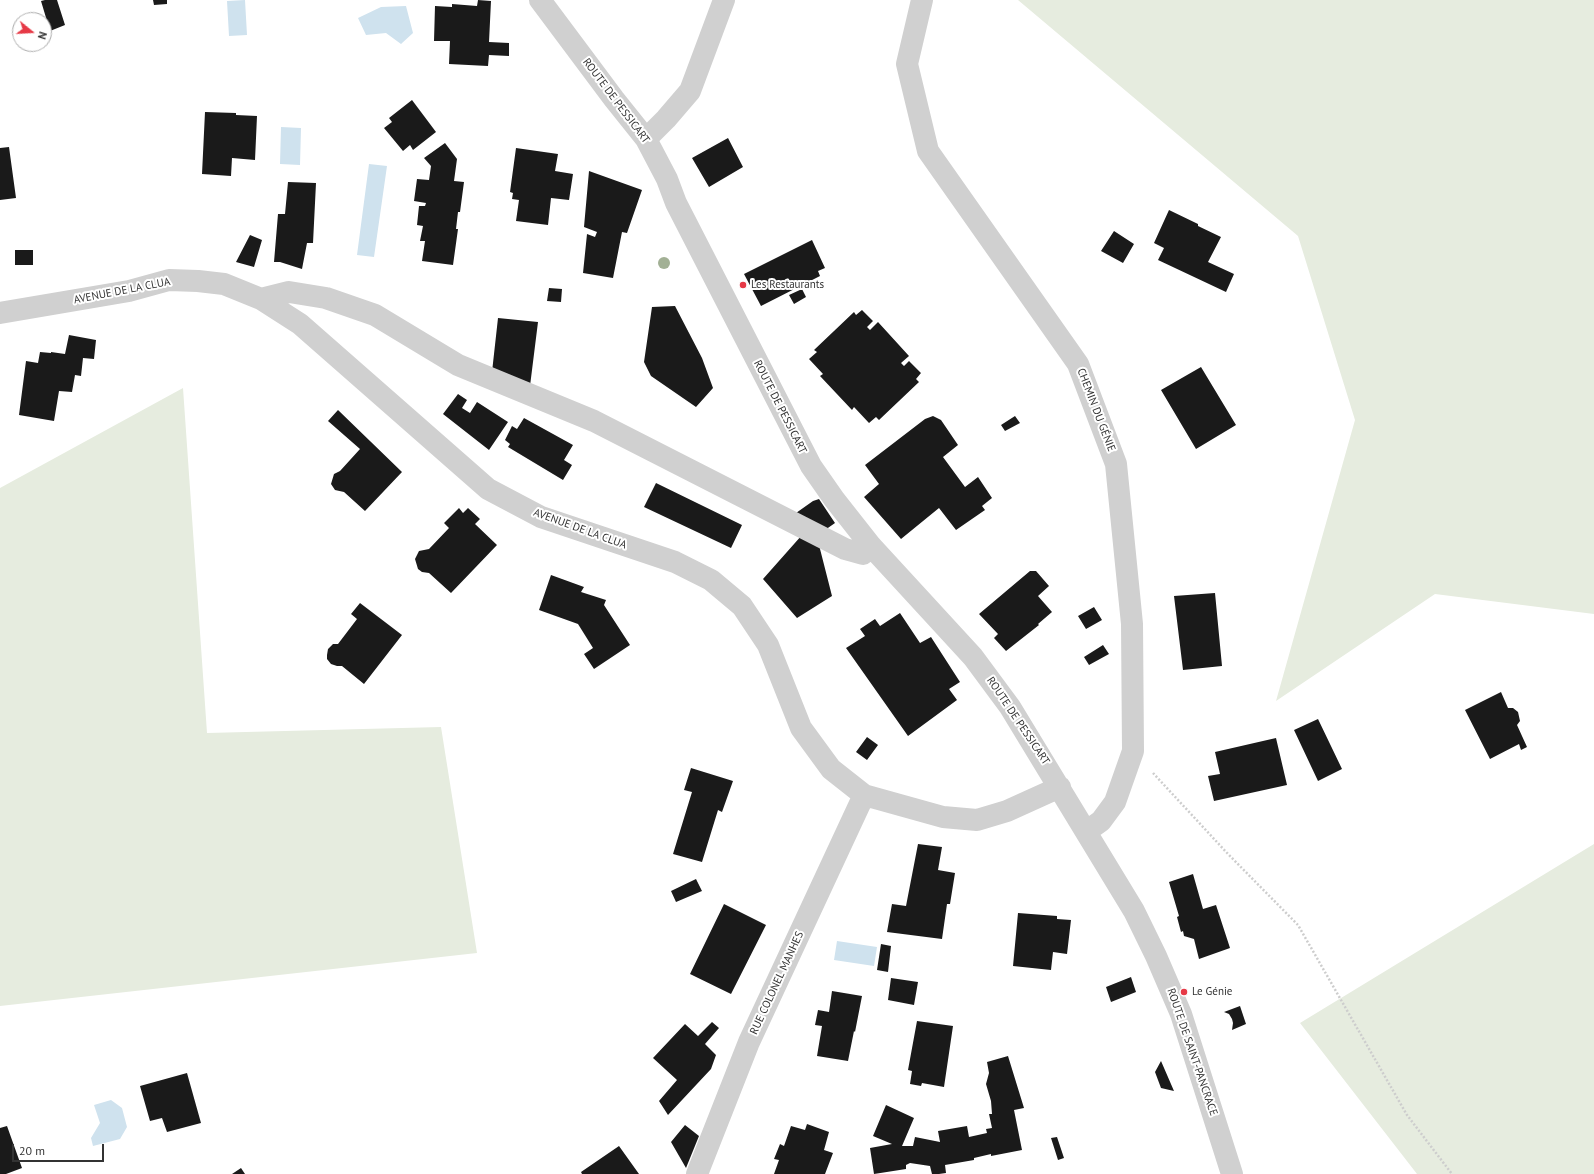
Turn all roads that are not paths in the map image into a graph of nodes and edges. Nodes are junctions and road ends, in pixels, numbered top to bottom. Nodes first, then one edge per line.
1 (540, 0) edge
2 (724, 0) edge
3 (922, 0) edge
4 (646, 139) junction
5 (261, 299) junction
6 (0, 313) edge
7 (872, 546) junction
8 (1060, 787) junction
9 (864, 795) junction
10 (1087, 831) junction
11 (697, 1174) edge
12 (1232, 1174) edge

1 - 4 street, ROUTE DE PESSICART
2 - 4 street
3 - 10 street, CHEMIN DU GÉNIE
4 - 7 street, ROUTE DE PESSICART
5 - 6 street, AVENUE DE LA CLUA
5 - 7 street
5 - 9 street, AVENUE DE LA CLUA
7 - 8 street, ROUTE DE PESSICART
8 - 9 street, AVENUE DE LA CLUA
8 - 10 street, ROUTE DE SAINT-PANCRACE
9 - 11 street, RUE COLONEL MANHES
10 - 12 street, ROUTE DE SAINT-PANCRACE

